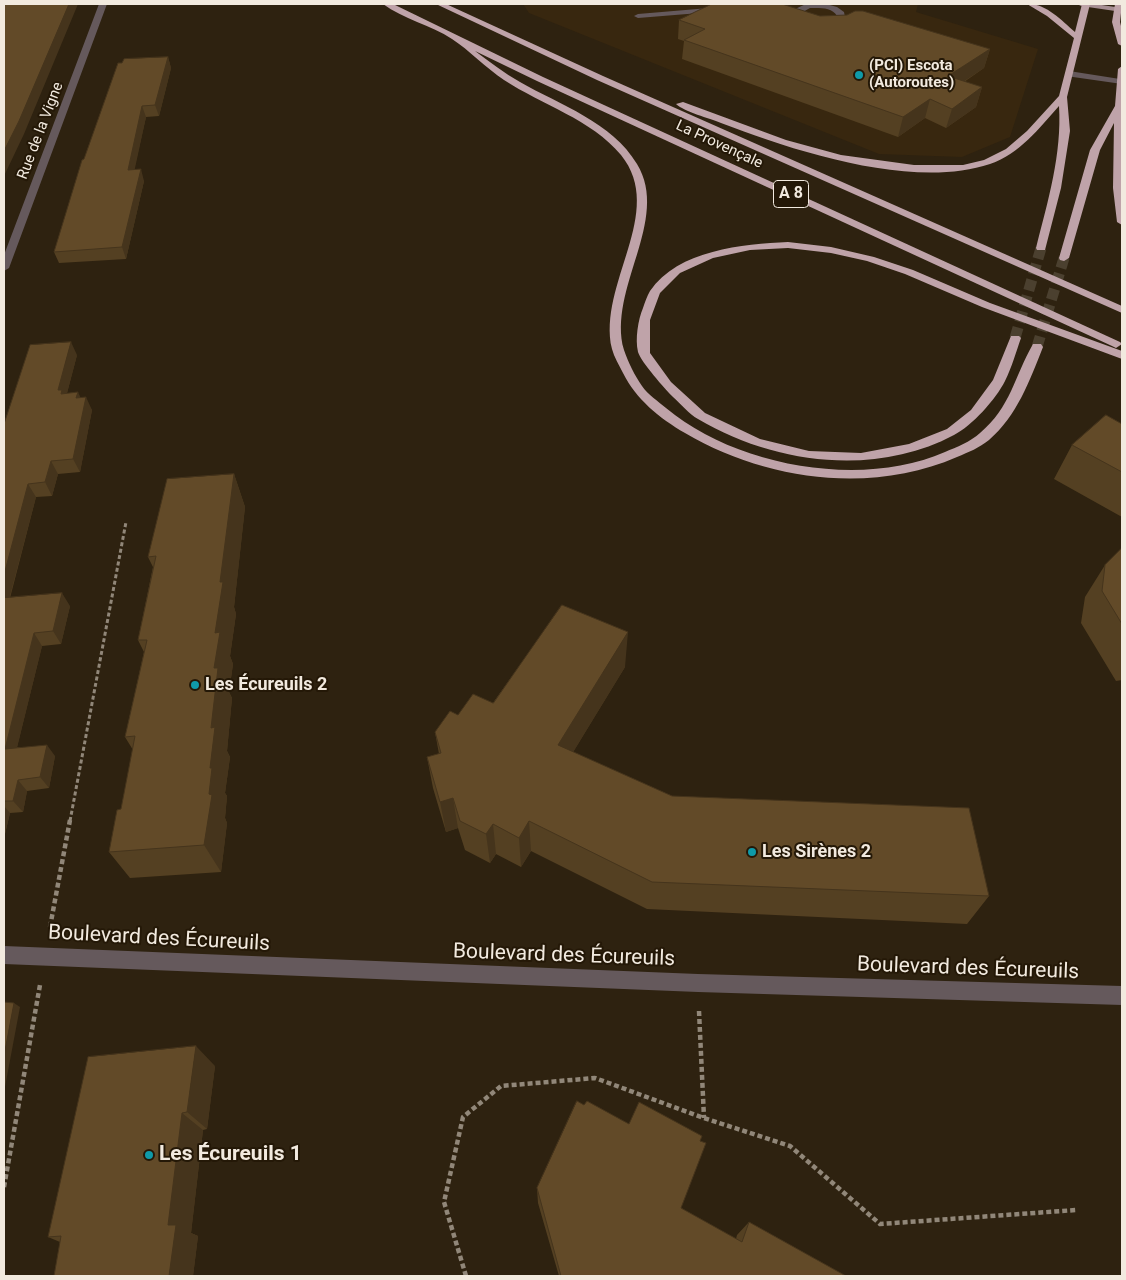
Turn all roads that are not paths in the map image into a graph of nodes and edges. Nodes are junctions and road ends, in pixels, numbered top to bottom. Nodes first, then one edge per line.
1 (103, 4) edge
2 (387, 4) edge
3 (440, 4) edge
4 (1031, 4) edge
5 (1084, 4) edge
6 (814, 5) edge
7 (1120, 8) edge
8 (728, 9) edge
9 (638, 16) dead end
10 (1078, 38) junction
11 (460, 41) junction
12 (1122, 44) edge
13 (1122, 69) edge
14 (1068, 74) junction
15 (600, 78) junction
16 (1120, 82) junction
17 (1063, 97) junction
18 (1118, 108) junction
19 (1122, 222) edge
20 (1042, 248) tunnel mouth
21 (1064, 258) tunnel mouth
22 (4, 268) edge
23 (1122, 310) edge
24 (1015, 338) tunnel mouth
25 (1037, 347) tunnel mouth
26 (1122, 347) edge
27 (1122, 356) edge
28 (4, 955) edge
29 (1122, 996) edge

1 - 22 street, Rue de la Vigne
2 - 11 highway, La Provençale / A 8
3 - 15 highway, La Provençale / A 8
4 - 10 highway
5 - 7 main road
5 - 10 highway
6 - 6 street
7 - 12 highway
8 - 9 street
10 - 14 highway
11 - 25 highway
11 - 26 highway, La Provençale / A 8
13 - 16 highway
14 - 16 street
14 - 17 highway
15 - 17 highway
15 - 23 highway, La Provençale / A 8
16 - 18 highway
17 - 20 highway
18 - 19 highway
18 - 21 highway
24 - 27 highway
28 - 29 street, Boulevard des Écureuils

